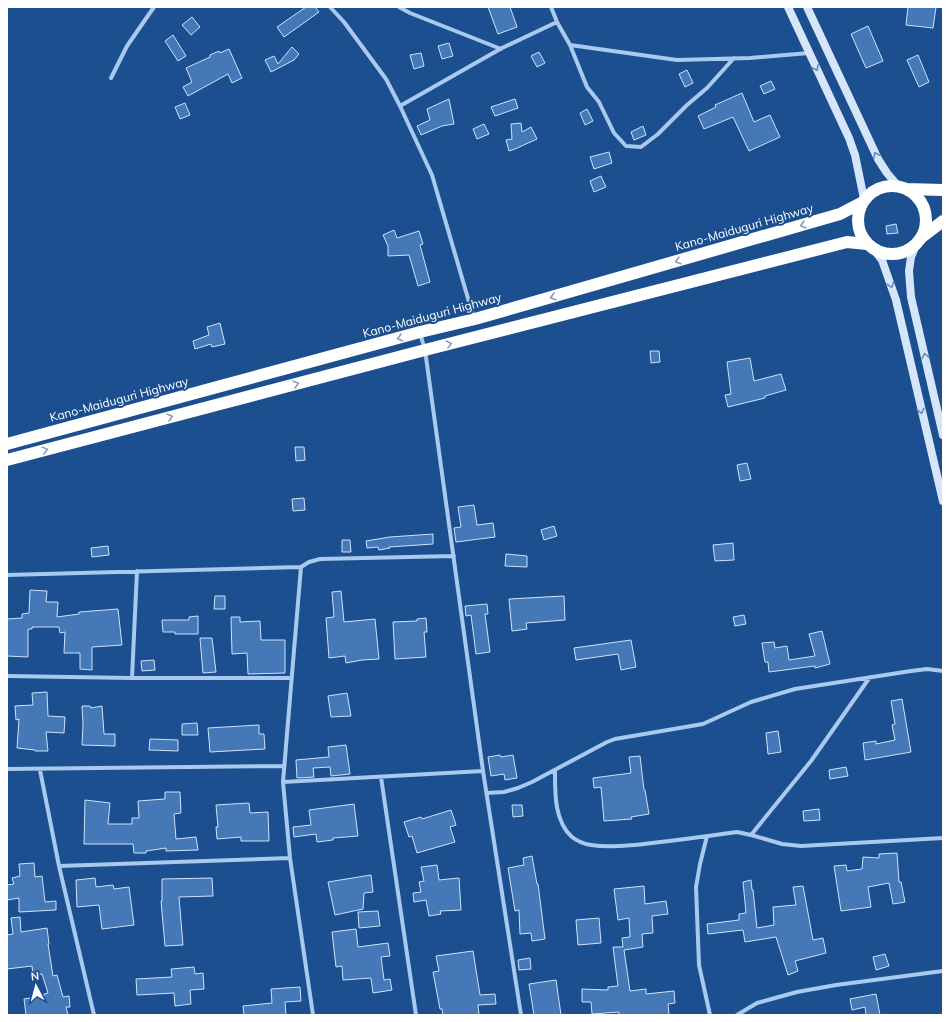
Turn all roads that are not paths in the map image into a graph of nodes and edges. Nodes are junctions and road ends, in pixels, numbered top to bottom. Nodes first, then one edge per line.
1 (154, 7) edge
2 (330, 7) edge
3 (399, 7) edge
4 (551, 7) edge
5 (788, 7) edge
6 (807, 7) edge
7 (557, 22) junction
8 (570, 45) junction
9 (501, 49) junction
10 (809, 53) junction
11 (734, 58) junction
12 (111, 78) dead end
13 (400, 106) junction
14 (902, 187) junction
15 (943, 190) edge
16 (863, 201) junction
17 (943, 221) edge
18 (919, 241) junction
19 (870, 247) junction
20 (474, 319) junction
21 (420, 332) junction
22 (425, 350) junction
23 (943, 435) edge
24 (7, 444) edge
25 (7, 460) edge
26 (943, 501) edge
27 (454, 556) junction
28 (302, 567) junction
29 (138, 571) junction
30 (7, 575) edge
31 (943, 671) edge
32 (7, 676) edge
33 (870, 677) junction
34 (132, 678) junction
35 (291, 678) junction
36 (284, 766) junction
37 (7, 769) edge
38 (40, 770) junction
39 (483, 770) junction
40 (555, 771) junction
41 (381, 776) junction
42 (283, 782) junction
43 (486, 793) junction
44 (751, 834) junction
45 (707, 836) junction
46 (943, 838) edge
47 (290, 858) junction
48 (59, 866) junction
49 (943, 971) edge
50 (94, 1015) edge
51 (313, 1015) edge
52 (416, 1015) edge
53 (521, 1015) edge
54 (710, 1015) edge
55 (737, 1015) edge

1 - 12 street
2 - 13 street
3 - 9 street
4 - 7 street
5 - 10 main road
14 -> 6 main road
7 - 8 street
7 - 9 street
8 - 11 street
8 - 11 street
9 - 13 street
10 - 11 street
10 -> 16 main road
13 - 20 street
14 - 15 highway
14 - 16 highway
14 - 18 highway
16 - 19 highway
16 -> 20 highway, Kano-Maiduguri Highway
17 - 18 highway
18 - 19 highway
23 -> 18 main road
22 -> 19 highway
19 -> 26 main road
20 - 21 highway, Kano-Maiduguri Highway
21 - 22 street
21 -> 24 highway, Kano-Maiduguri Highway
25 -> 22 highway
22 - 27 street
27 - 28 street
27 - 39 street
28 - 29 street
28 - 35 street
29 - 30 street
29 - 34 street
31 - 33 street
32 - 34 street
33 - 40 street
33 - 44 street
34 - 35 street
35 - 36 street
36 - 38 street
36 - 42 street
37 - 38 street
38 - 48 street
39 - 41 street
39 - 43 street
40 - 43 street
40 - 45 street
41 - 42 street
41 - 52 street
42 - 47 street
43 - 53 street
44 - 45 street
44 - 46 street
45 - 54 street
47 - 48 street
47 - 51 street
48 - 50 street
49 - 55 street

